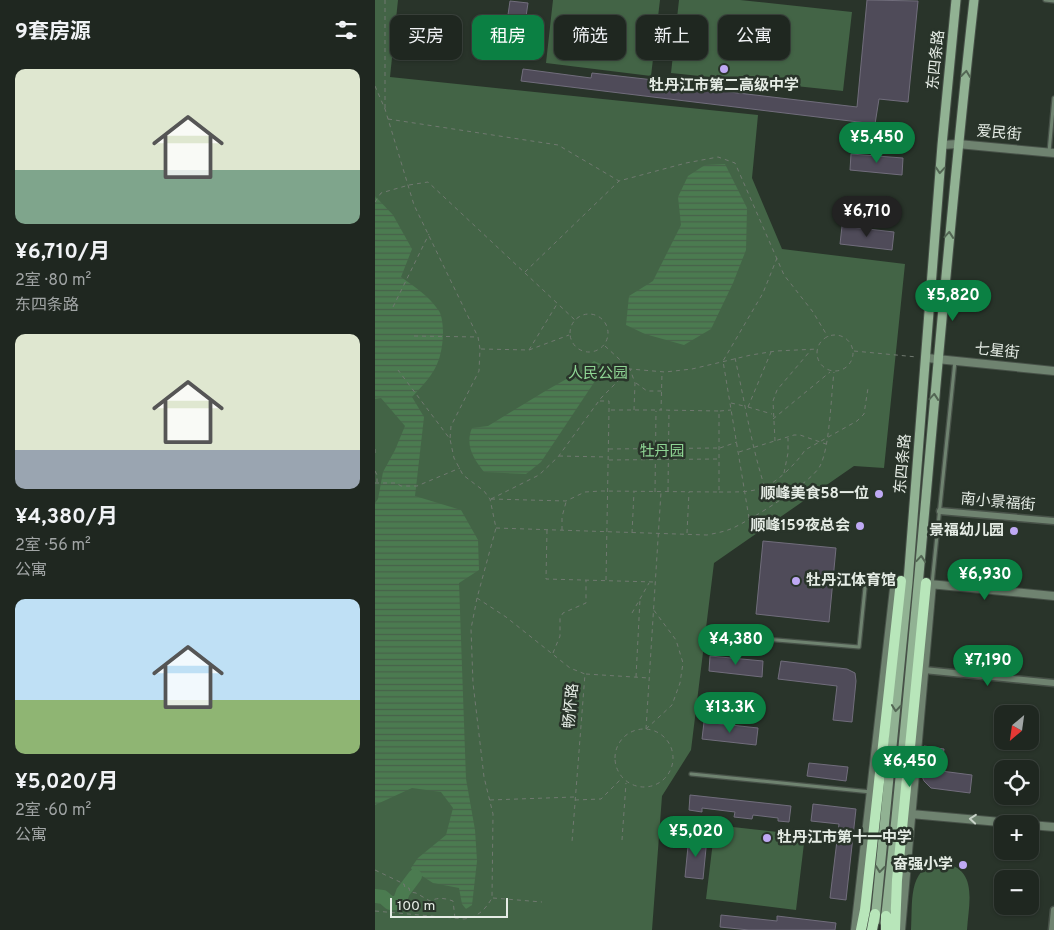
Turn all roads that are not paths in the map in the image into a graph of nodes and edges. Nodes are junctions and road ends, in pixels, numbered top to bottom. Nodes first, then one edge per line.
1 (956, 0) edge
2 (974, 0) edge
3 (1045, 0) edge
4 (1054, 1) edge
5 (1054, 98) edge
6 (958, 144) junction
7 (942, 145) junction
8 (1051, 153) edge
9 (927, 358) junction
10 (937, 360) junction
11 (955, 361) junction
12 (1054, 371) edge
13 (940, 511) junction
14 (1054, 521) edge
15 (901, 581) junction
16 (926, 583) junction
17 (1054, 596) edge
18 (731, 636) dead end
19 (899, 641) junction
20 (917, 643) junction
21 (924, 670) junction
22 (1054, 683) edge
23 (691, 774) dead end
24 (871, 792) junction
25 (911, 814) junction
26 (994, 821) edge
27 (1039, 825) edge
28 (1054, 827) edge
29 (1054, 910) edge
30 (881, 915) junction
31 (855, 930) edge
32 (861, 930) edge
33 (873, 930) edge
34 (885, 930) edge
35 (895, 930) edge
36 (901, 930) edge
37 (1052, 930) edge

1 - 7 main road, 东四条路
6 -> 2 main road
3 - 4 lane
5 - 8 lane
6 - 7 street, 爱民街
6 - 8 street, 爱民街
10 -> 6 main road
7 -> 9 main road, 东四条路
9 - 10 street, 七星街
9 - 15 main road, 东四条路
10 - 11 street, 七星街
16 -> 10 main road
11 - 12 street, 七星街
11 - 13 lane
13 - 14 street, 南小景福街
13 - 16 lane
15 - 16 street
15 - 18 lane
15 - 19 highway
15 - 24 street
16 - 17 street
16 - 20 highway
16 - 21 street
19 -> 30 main road
19 - 32 highway
20 - 30 main road
20 - 35 highway
21 - 22 street
21 - 25 street
23 - 24 lane
24 - 31 street
26 -> 25 street
25 - 36 street
27 - 28 street
29 - 37 street
30 - 33 highway
30 - 34 highway

